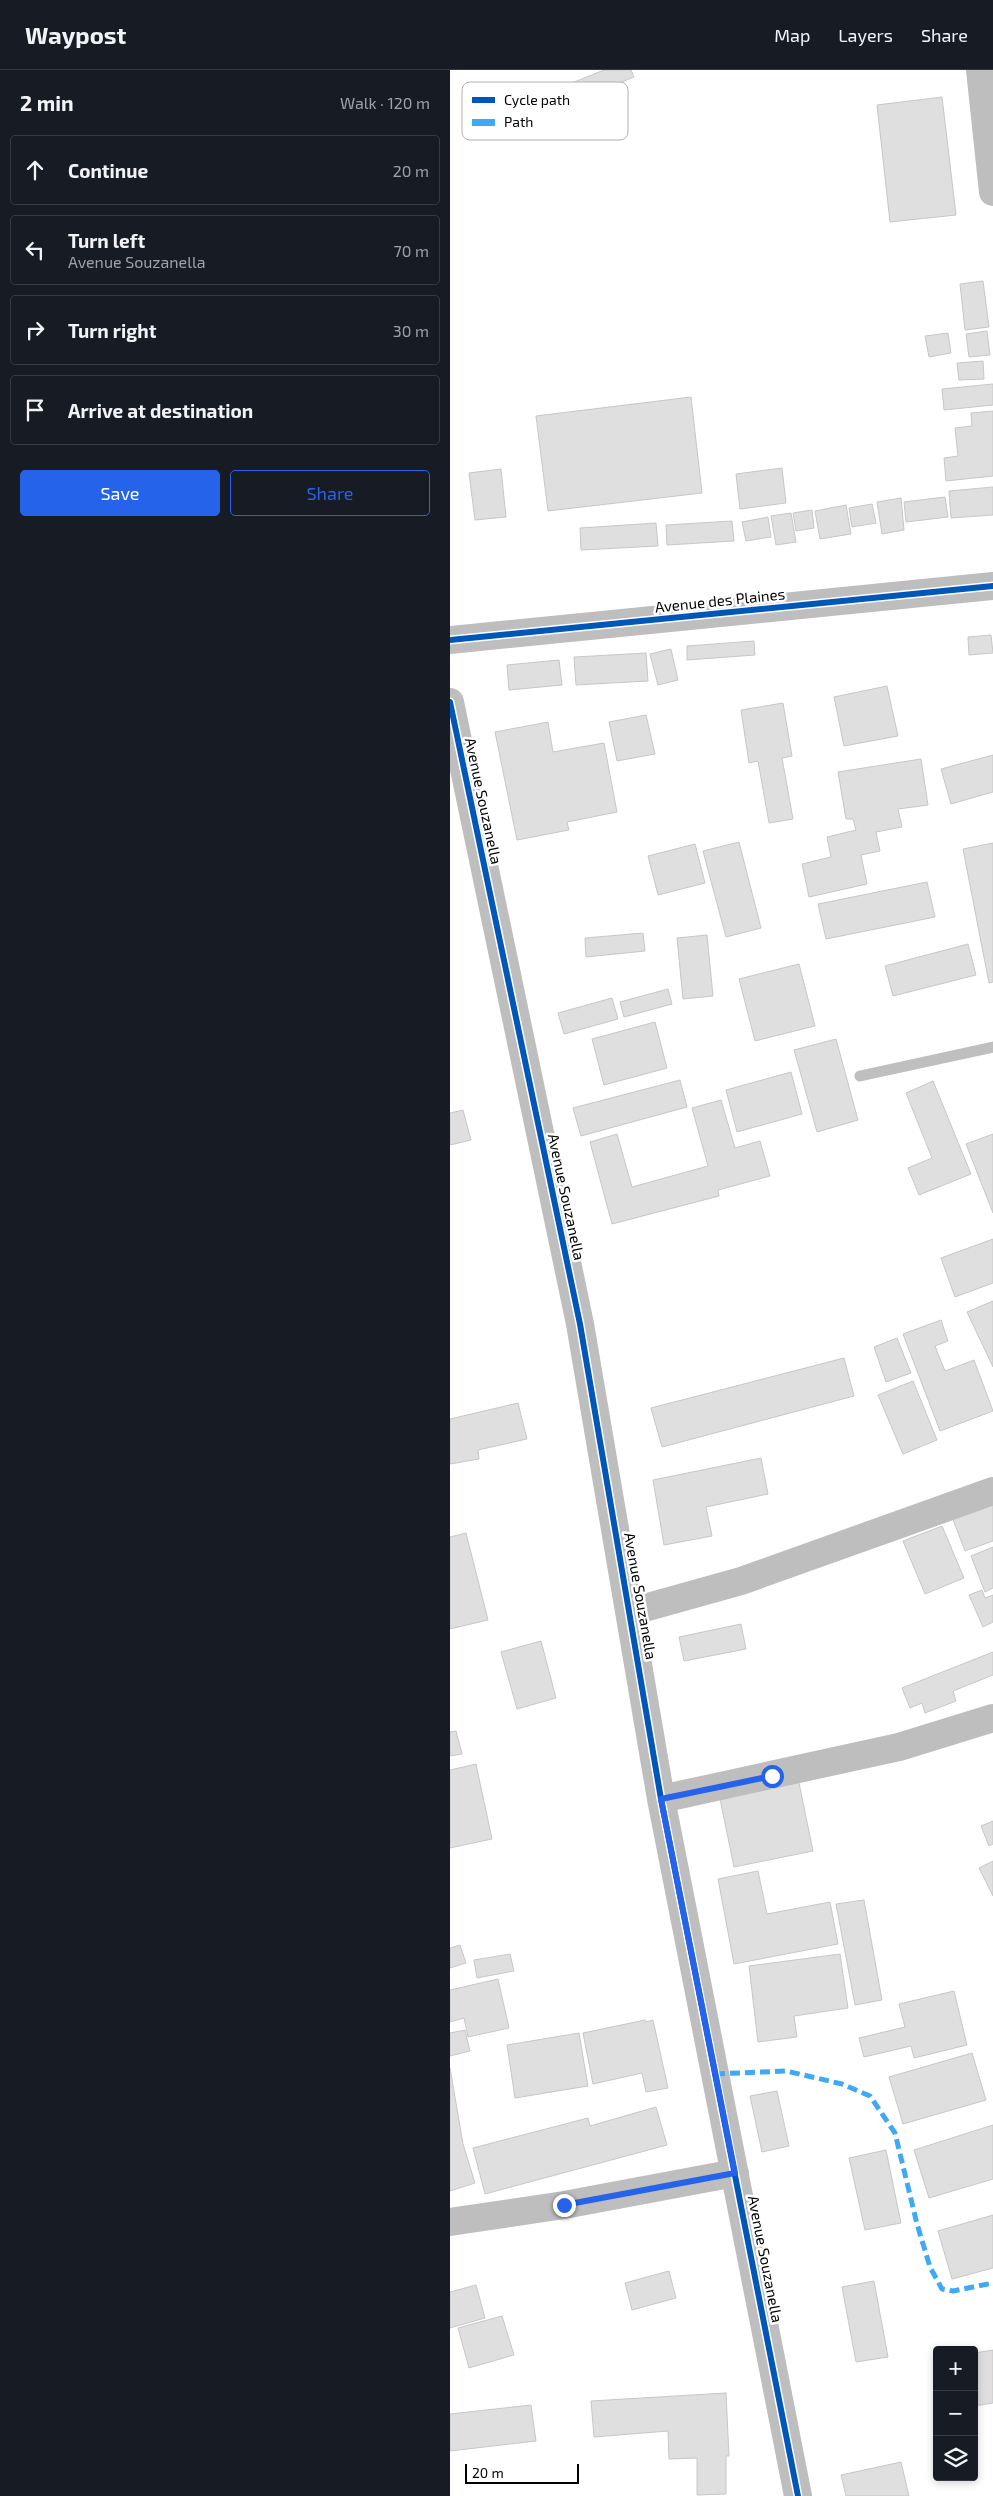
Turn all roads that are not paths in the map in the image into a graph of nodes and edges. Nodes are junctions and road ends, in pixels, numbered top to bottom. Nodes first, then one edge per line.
1 (980, 70) edge
2 (993, 192) edge
3 (993, 586) edge
4 (450, 640) edge
5 (450, 702) edge
6 (993, 1492) edge
7 (630, 1612) junction
8 (993, 1718) edge
9 (661, 1799) junction
10 (735, 2173) junction
11 (450, 2222) edge
12 (798, 2496) edge

1 - 2 street
3 - 4 street, Avenue des Plaines
5 - 7 street, Avenue Souzanella
6 - 7 street
7 - 9 street, Avenue Souzanella
8 - 9 street
9 - 10 street, Avenue Souzanella
10 - 11 street
10 - 12 street, Avenue Souzanella

